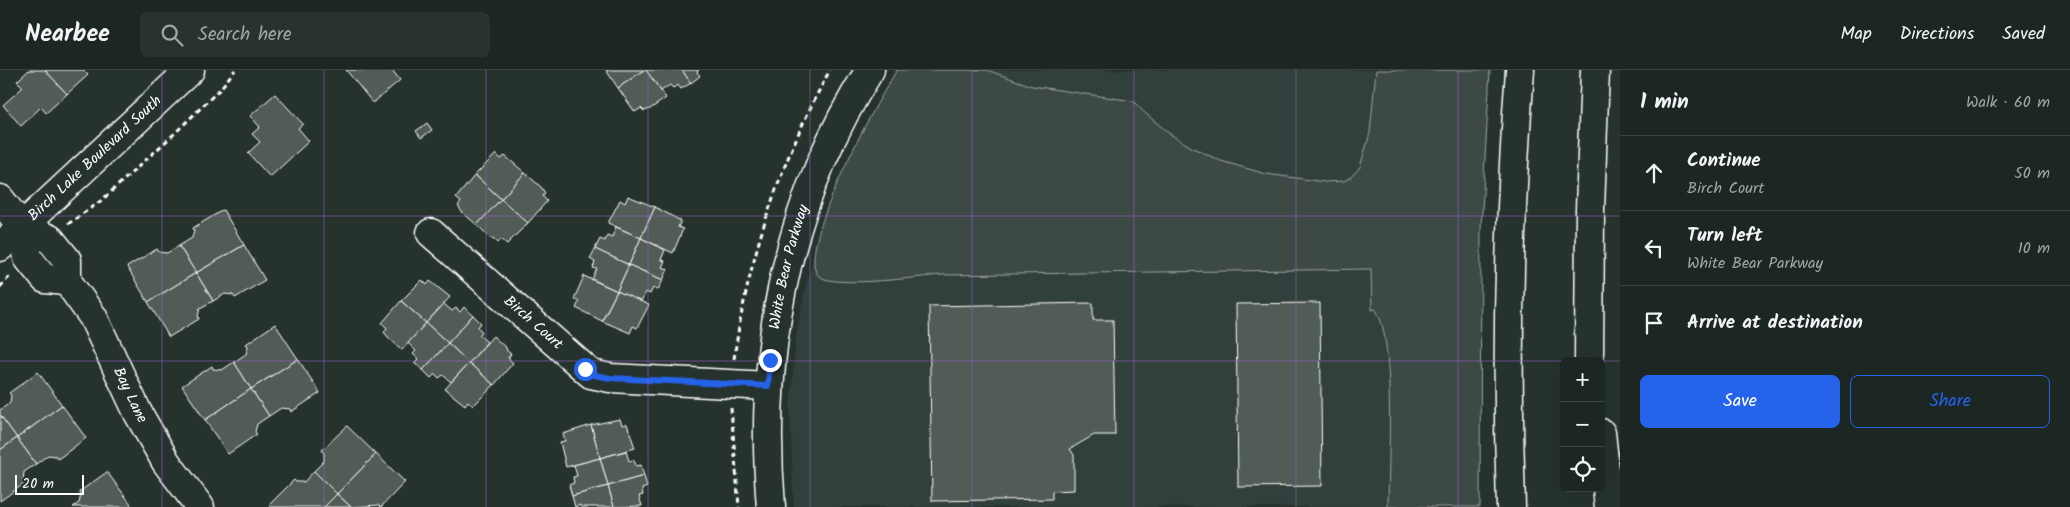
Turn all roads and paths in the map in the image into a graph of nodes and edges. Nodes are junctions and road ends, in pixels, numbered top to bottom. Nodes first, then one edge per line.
1 (190, 70) edge
2 (235, 70) edge
3 (830, 70) edge
4 (870, 70) edge
5 (1520, 70) edge
6 (1595, 70) edge
7 (0, 199) edge
8 (70, 222) dead end
9 (22, 226) junction
10 (431, 233) dead end
11 (0, 247) edge
12 (3, 283) dead end
13 (0, 287) edge
14 (1588, 315) junction
15 (1509, 316) junction
16 (1589, 357) edge
17 (1593, 357) edge
18 (733, 361) dead end
19 (768, 386) junction
20 (731, 403) dead end
21 (1603, 447) edge
22 (1591, 492) edge
23 (200, 507) edge
24 (739, 507) edge
25 (771, 507) edge
26 (1498, 507) edge
27 (1511, 507) edge
28 (1592, 507) edge
29 (1609, 507) edge

1 - 9 main road, Birch Lake Boulevard South
2 - 8 path
3 - 18 path
4 - 19 main road, White Bear Parkway
5 - 15 main road
6 - 14 main road
7 - 9 main road
9 - 11 main road, Birch Lake Boulevard South
9 - 23 main road, Bay Lane
10 - 19 main road, Birch Court
12 - 13 path
14 - 16 main road
14 - 17 main road
15 - 26 main road
15 - 27 main road
19 - 25 main road, White Bear Parkway
20 - 24 path
21 - 29 main road
22 - 28 main road

